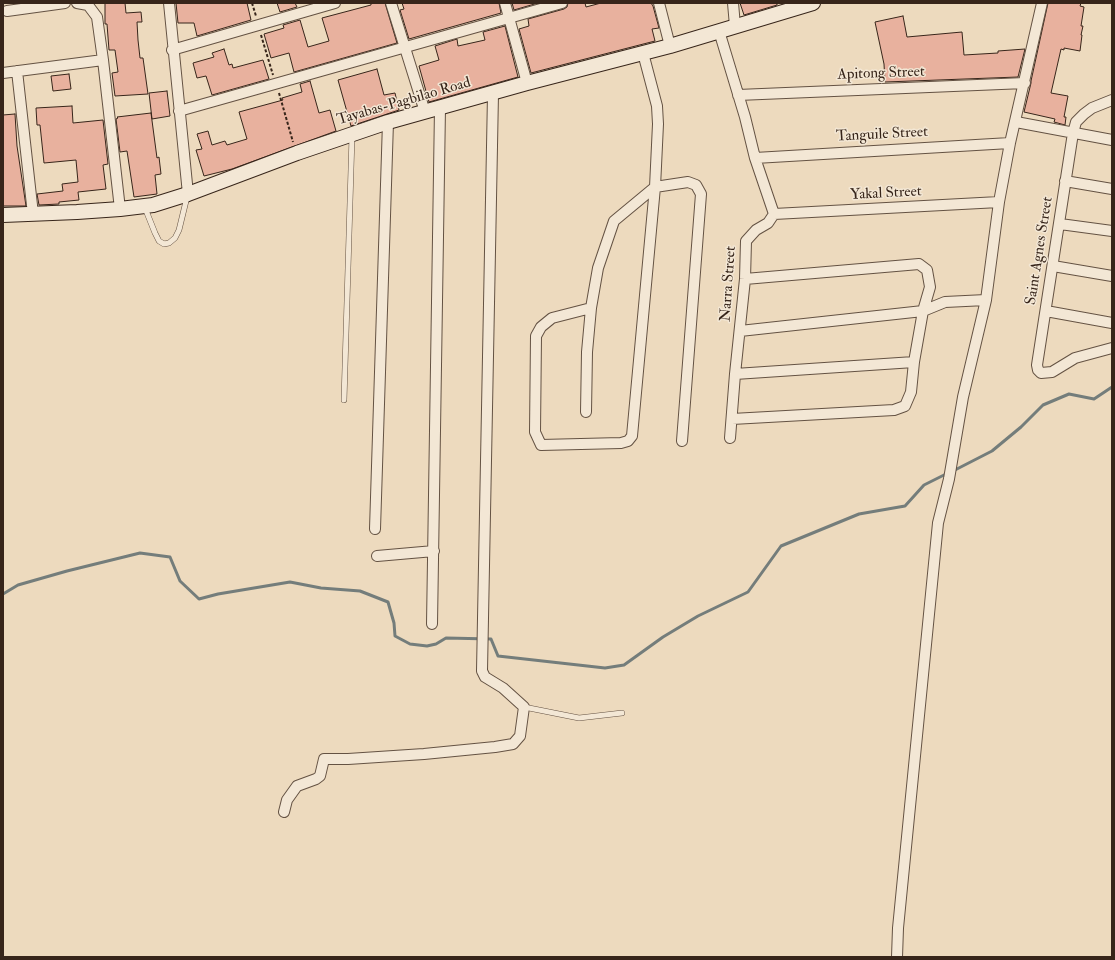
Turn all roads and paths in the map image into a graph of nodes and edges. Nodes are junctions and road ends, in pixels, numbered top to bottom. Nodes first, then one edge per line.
1 (65, 3) edge
2 (77, 3) edge
3 (168, 3) edge
4 (335, 3) edge
5 (391, 3) edge
6 (505, 3) edge
7 (562, 3) edge
8 (659, 3) edge
9 (732, 3) edge
10 (813, 3) edge
11 (1042, 3) edge
12 (7, 11) dead end
13 (509, 18) junction
14 (735, 26) junction
15 (719, 31) junction
16 (670, 46) junction
17 (405, 48) junction
18 (172, 50) junction
19 (643, 53) junction
20 (103, 60) junction
21 (17, 71) junction
22 (3, 73) edge
23 (527, 83) junction
24 (1025, 83) junction
25 (493, 94) junction
26 (738, 95) junction
27 (1112, 100) edge
28 (440, 108) junction
29 (179, 112) junction
30 (425, 112) junction
31 (388, 122) junction
32 (1016, 122) junction
33 (352, 133) junction
34 (1073, 133) junction
35 (1112, 140) edge
36 (1010, 143) junction
37 (755, 158) junction
38 (1065, 181) junction
39 (655, 187) junction
40 (1112, 189) edge
41 (188, 194) junction
42 (999, 202) junction
43 (144, 206) junction
44 (120, 209) junction
45 (33, 214) junction
46 (774, 214) junction
47 (3, 215) edge
48 (1060, 224) junction
49 (1112, 231) edge
50 (1053, 266) junction
51 (1112, 276) edge
52 (745, 279) junction
53 (986, 300) junction
54 (591, 308) junction
55 (1046, 310) junction
56 (923, 311) junction
57 (1112, 323) edge
58 (740, 331) junction
59 (1112, 348) edge
60 (914, 362) junction
61 (735, 374) junction
62 (344, 400) dead end
63 (586, 412) dead end
64 (732, 419) junction
65 (730, 438) dead end
66 (682, 441) dead end
67 (375, 529) dead end
68 (434, 551) junction
69 (377, 556) dead end
70 (432, 624) dead end
71 (524, 707) junction
72 (622, 713) dead end
73 (284, 812) dead end
74 (897, 957) edge

1 - 12 street
2 - 20 street
3 - 18 street
4 - 18 street
5 - 17 street
6 - 13 street
7 - 13 street
8 - 16 street
9 - 14 street
10 - 14 main road, Tayabas-Pagbilao Road
11 - 24 street
13 - 17 street
13 - 23 street
14 - 15 main road, Tayabas-Pagbilao Road
15 - 16 main road, Tayabas-Pagbilao Road
15 - 26 street
16 - 19 main road, Tayabas-Pagbilao Road
17 - 29 street
17 - 30 street
18 - 29 street
19 - 23 main road, Tayabas-Pagbilao Road
19 - 39 street
20 - 21 street
20 - 44 street
21 - 22 street
21 - 45 street
23 - 25 main road, Tayabas-Pagbilao Road
24 - 26 street, Apitong Street
24 - 32 street
25 - 28 main road, Tayabas-Pagbilao Road
25 - 71 street
26 - 37 street
27 - 34 street, Saint Agnes Street
28 - 30 main road, Tayabas-Pagbilao Road
28 - 68 street
29 - 41 street
30 - 31 main road, Tayabas-Pagbilao Road
31 - 33 main road, Tayabas-Pagbilao Road
31 - 67 street
32 - 34 street
32 - 36 street
33 - 41 main road, Tayabas-Pagbilao Road
33 - 62 lane
34 - 35 street
34 - 38 street, Saint Agnes Street
36 - 37 street, Tanguile Street
36 - 42 street
37 - 46 street
38 - 40 street
38 - 48 street, Saint Agnes Street
39 - 54 street
39 - 54 street
39 - 66 street
41 - 43 main road, Tayabas-Pagbilao Road
41 - 43 lane
42 - 46 street, Yakal Street
42 - 53 street
43 - 44 main road, Tayabas-Pagbilao Road
44 - 45 main road, Tayabas-Pagbilao Road
45 - 47 main road, Tayabas-Pagbilao Road
46 - 52 street, Narra Street
48 - 49 street
48 - 50 street, Saint Agnes Street
50 - 51 street
50 - 55 street, Saint Agnes Street
52 - 56 street
52 - 58 street, Narra Street
53 - 56 street
53 - 74 street
54 - 63 street
55 - 57 street
55 - 59 street, Saint Agnes Street
56 - 58 street
56 - 60 street
58 - 61 street, Narra Street
60 - 61 street
60 - 64 street
61 - 64 street, Narra Street
64 - 65 street, Narra Street
68 - 69 street
68 - 70 street
71 - 72 lane
71 - 73 street

